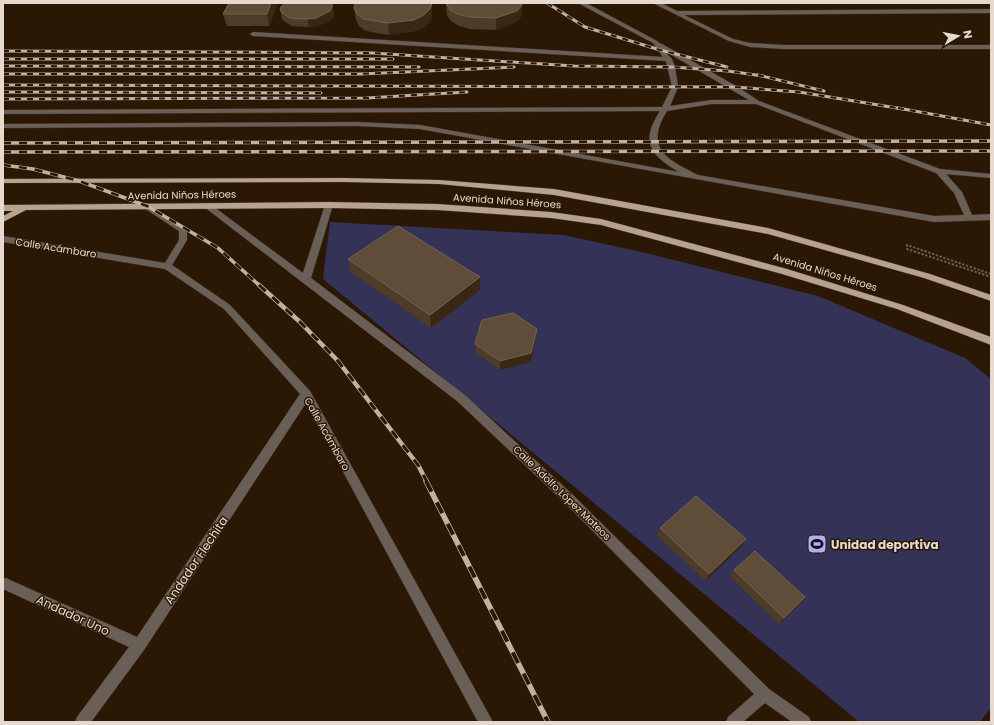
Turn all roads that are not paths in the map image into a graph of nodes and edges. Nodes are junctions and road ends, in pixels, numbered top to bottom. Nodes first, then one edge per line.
1 (581, 3) edge
2 (656, 3) edge
3 (664, 3) edge
4 (991, 11) edge
5 (676, 13) junction
6 (253, 34) dead end
7 (655, 42) junction
8 (991, 46) edge
9 (669, 59) junction
10 (757, 102) junction
11 (665, 109) junction
12 (3, 112) edge
13 (3, 126) edge
14 (939, 171) junction
15 (991, 176) edge
16 (696, 177) junction
17 (3, 181) edge
18 (329, 204) junction
19 (147, 206) junction
20 (207, 206) junction
21 (3, 208) edge
22 (25, 208) junction
23 (991, 217) edge
24 (969, 218) junction
25 (3, 219) edge
26 (3, 239) edge
27 (167, 266) junction
28 (306, 279) junction
29 (991, 298) edge
30 (991, 341) edge
31 (306, 394) junction
32 (6, 584) dead end
33 (139, 645) junction
34 (764, 694) junction
35 (82, 722) edge
36 (486, 722) edge
37 (733, 722) edge
38 (804, 722) edge

1 - 7 street
2 - 5 street
3 - 5 street
4 - 5 street
5 - 8 street
6 - 9 street
7 - 9 street
7 - 10 street
9 - 11 street
10 - 11 street
10 - 14 street
11 - 12 street
11 - 16 street
13 - 16 street
14 - 15 street
14 - 24 street
16 - 24 street
17 - 29 main road, Avenida Niños Héroes
18 - 20 main road, Avenida Niños Héroes
18 - 28 street
18 - 30 main road, Avenida Niños Héroes
19 - 20 main road, Avenida Niños Héroes
19 - 22 main road, Avenida Niños Héroes
19 - 27 street
20 - 28 street, Calle Adolfo López Mateos
21 - 22 main road, Avenida Niños Héroes
22 - 25 main road
23 - 24 street
26 - 27 street, Calle Acámbaro
27 - 31 street, Calle Acámbaro
28 - 34 street, Calle Adolfo López Mateos
31 - 33 street, Andador Flechita
31 - 36 street, Calle Acámbaro
32 - 33 street, Andador Uno
33 - 35 street, Andador Flechita
34 - 37 street
34 - 38 street, Calle Adolfo López Mateos

